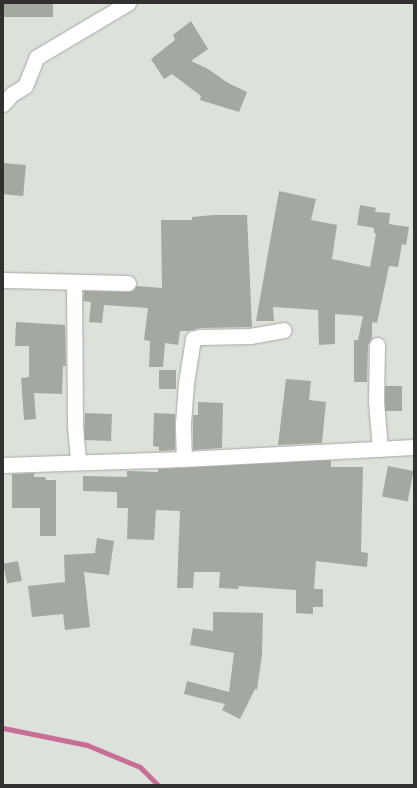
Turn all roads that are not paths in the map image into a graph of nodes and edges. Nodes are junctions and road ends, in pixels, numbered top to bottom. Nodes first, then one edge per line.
1 (128, 3) edge
2 (3, 104) edge
3 (3, 280) edge
4 (74, 282) junction
5 (128, 283) dead end
6 (283, 330) dead end
7 (377, 345) dead end
8 (414, 447) edge
9 (380, 449) junction
10 (184, 459) junction
11 (78, 461) junction
12 (3, 465) edge

1 - 2 street
3 - 4 street
4 - 5 street
4 - 11 street
6 - 10 street
7 - 9 street
8 - 9 street
9 - 10 street
10 - 11 street
11 - 12 street

